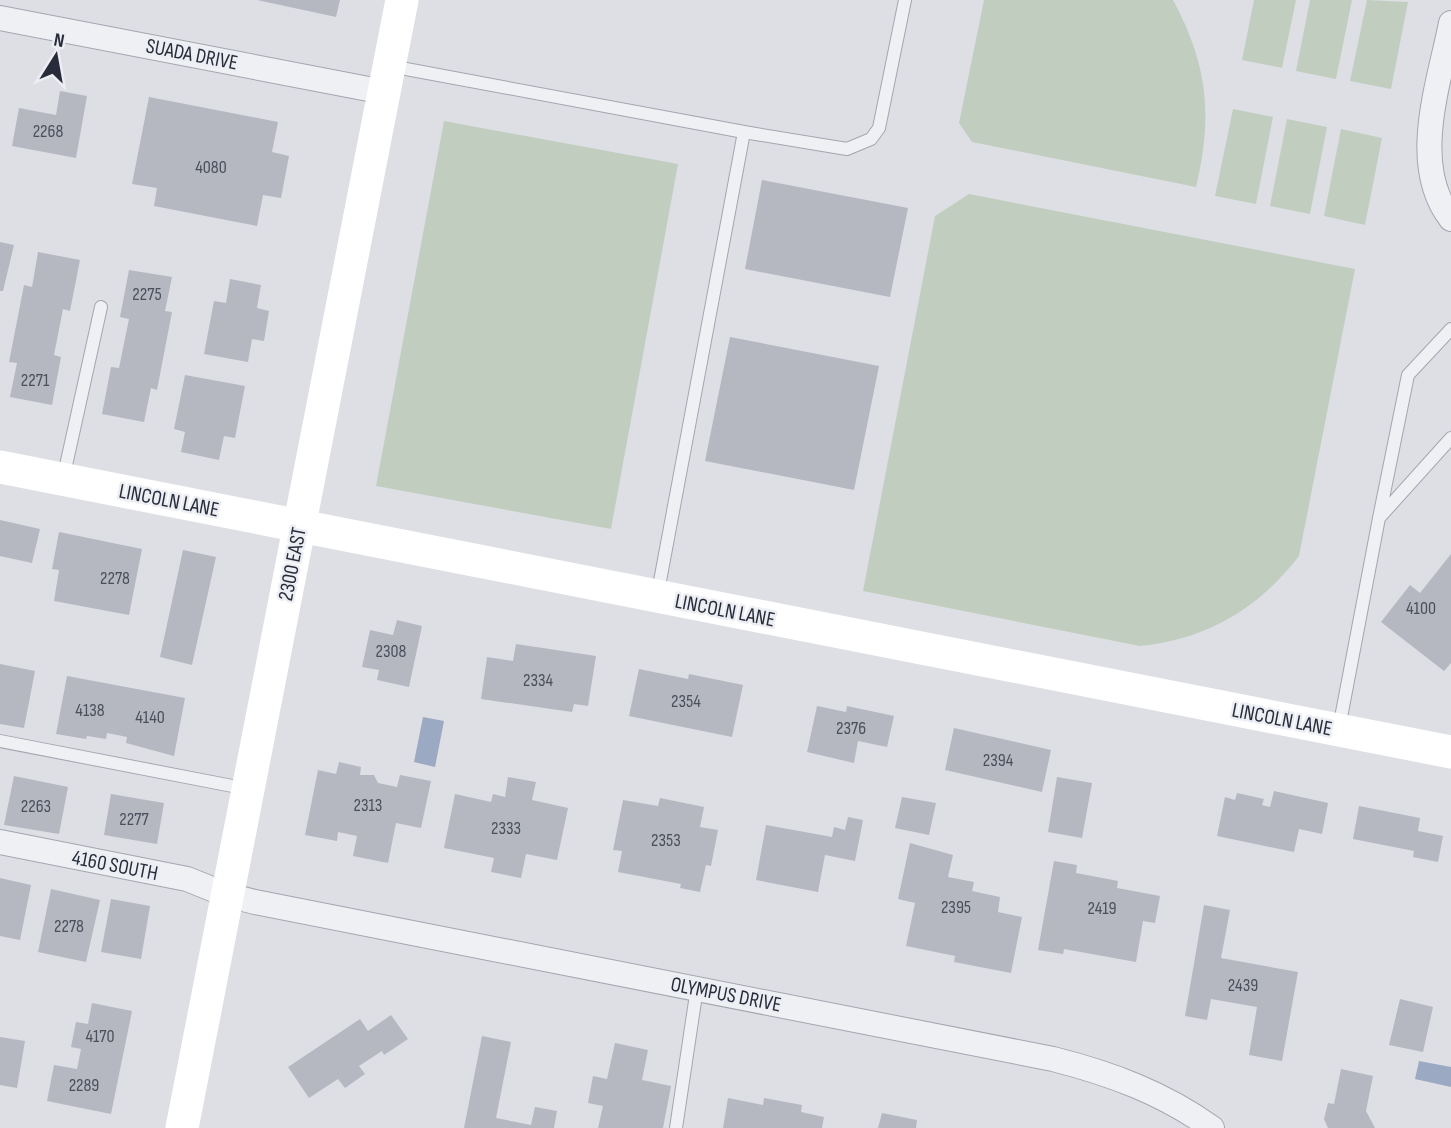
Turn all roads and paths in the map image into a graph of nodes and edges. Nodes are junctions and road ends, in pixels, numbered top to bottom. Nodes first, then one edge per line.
1 (402, 0) edge
2 (905, 0) edge
3 (0, 18) edge
4 (1451, 23) edge
5 (387, 79) junction
6 (744, 132) junction
7 (1451, 219) edge
8 (101, 307) dead end
9 (1451, 329) edge
10 (1451, 438) edge
11 (0, 467) edge
12 (62, 479) junction
13 (1379, 518) junction
14 (300, 526) junction
15 (657, 597) junction
16 (1338, 730) junction
17 (0, 741) edge
18 (1451, 752) edge
19 (248, 789) junction
20 (0, 842) edge
21 (227, 895) junction
22 (697, 988) junction
23 (182, 1128) edge
24 (676, 1128) edge
25 (1213, 1128) edge

1 - 5 street, 2300 EAST
2 - 6 lane
3 - 5 street, SUADA DRIVE
4 - 7 street
5 - 6 lane
5 - 14 street, 2300 EAST
6 - 15 lane
8 - 12 lane
9 - 13 lane
10 - 13 lane
11 - 12 street, LINCOLN LANE
12 - 14 street, LINCOLN LANE
13 - 16 lane
14 - 15 street, LINCOLN LANE
14 - 19 street, 2300 EAST
15 - 16 street, LINCOLN LANE
16 - 18 street, LINCOLN LANE
17 - 19 lane
19 - 21 street, 2300 EAST
20 - 21 street, 4160 SOUTH
21 - 22 street, OLYMPUS DRIVE
21 - 23 street, 2300 EAST
22 - 24 lane
22 - 25 street, OLYMPUS DRIVE

